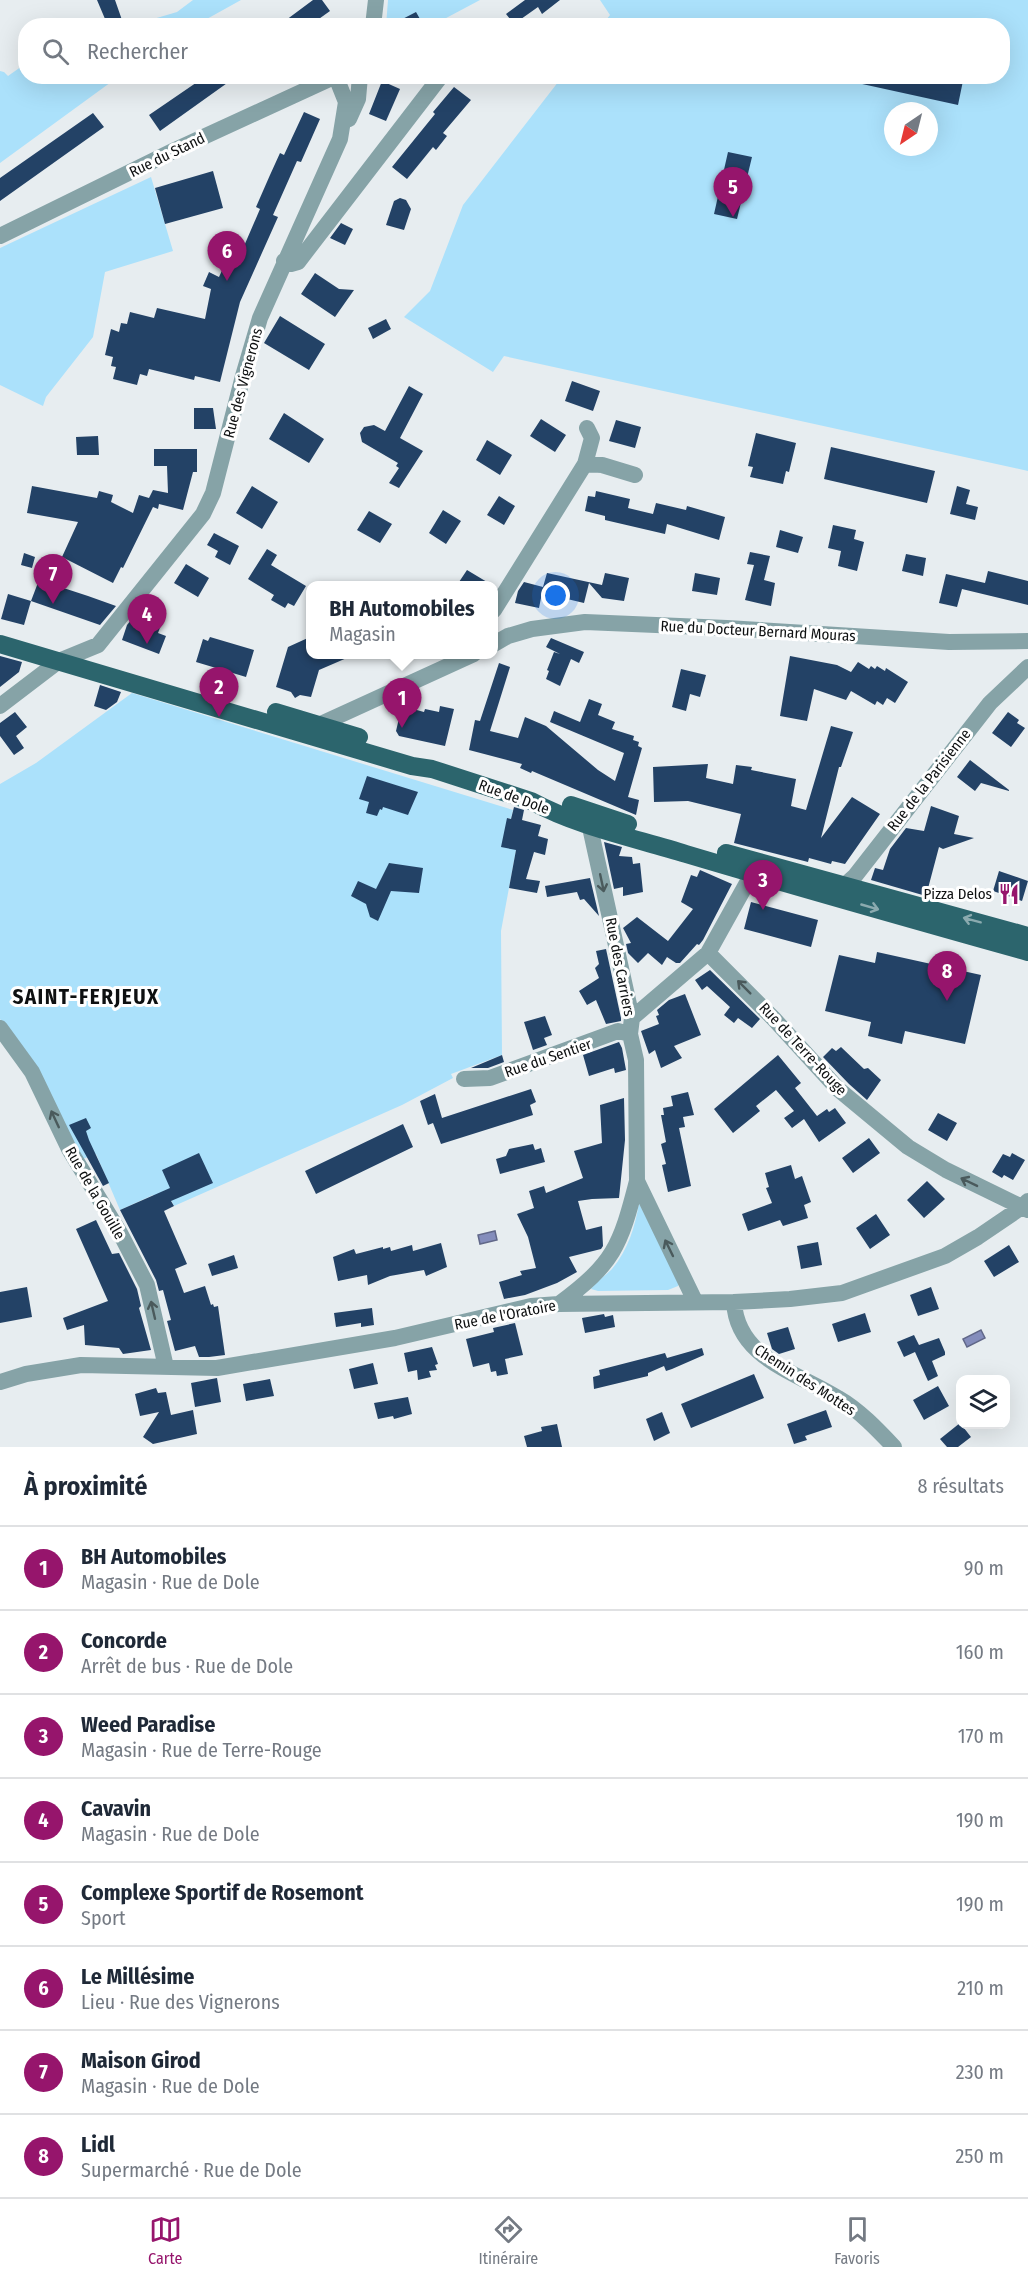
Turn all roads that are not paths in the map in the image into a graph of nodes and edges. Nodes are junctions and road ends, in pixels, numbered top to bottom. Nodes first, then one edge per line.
1 (375, 0) edge
2 (374, 18) edge
3 (319, 84) edge
4 (339, 84) edge
5 (359, 84) edge
6 (435, 84) edge
7 (340, 139) junction
8 (0, 236) edge
9 (284, 261) junction
10 (587, 428) dead end
11 (585, 464) junction
12 (635, 475) dead end
13 (498, 604) edge
14 (0, 633) edge
15 (498, 642) edge
16 (1027, 642) edge
17 (0, 644) edge
18 (76, 654) junction
19 (463, 659) edge
20 (59, 661) junction
21 (1024, 674) edge
22 (0, 706) edge
23 (273, 724) junction
24 (320, 725) junction
25 (594, 826) junction
26 (667, 836) junction
27 (752, 874) junction
28 (791, 878) junction
29 (845, 885) junction
30 (1028, 936) edge
31 (1028, 952) edge
32 (708, 953) junction
33 (631, 1026) junction
34 (0, 1028) edge
35 (464, 1079) dead end
36 (637, 1182) junction
37 (1026, 1206) edge
38 (695, 1301) junction
39 (734, 1302) junction
40 (559, 1304) junction
41 (166, 1367) junction
42 (0, 1382) edge
43 (894, 1447) edge

1 - 2 street
3 - 8 street, Rue du Stand
4 - 7 street, Rue des Vignerons
5 - 7 street
6 - 9 street
7 - 9 street, Rue des Vignerons
9 - 18 street, Rue des Vignerons
10 - 11 street
11 - 12 street
11 - 13 street
14 - 18 main road, Rue de Dole
15 - 16 street, Rue du Docteur Bernard Mouras
17 - 20 main road, Rue de Dole
18 - 20 street, Rue des Vignerons
18 - 24 main road, Rue de Dole
19 - 24 street
20 - 22 street, Rue des Vignerons
20 - 23 main road, Rue de Dole
21 - 29 street, Rue de la Parisienne
23 - 24 street
23 - 25 main road, Rue de Dole
24 - 26 main road, Rue de Dole
25 - 26 street
25 - 27 main road, Rue de Dole
25 -> 33 street, Rue des Carriers
26 - 28 main road, Rue de Dole
27 - 28 main road, Rue de Dole
27 - 32 street
28 - 29 main road, Rue de Dole
28 -> 31 main road, Rue de Dole
30 -> 29 main road, Rue de Dole
32 - 33 street
37 -> 32 street, Rue de Terre-Rouge
33 - 35 street, Rue du Sentier
33 - 36 street, Rue des Carriers
41 -> 34 street, Rue de la Gouille
38 -> 36 street, Rue des Carriers
36 - 40 street, Rue des Carriers
37 - 39 street, Rue de l'Oratoire
38 - 39 street, Rue de l'Oratoire
38 - 40 street, Rue de l'Oratoire
39 - 43 street, Chemin des Mottes
40 - 41 street, Rue de l'Oratoire
41 - 42 street, Rue de l'Oratoire

